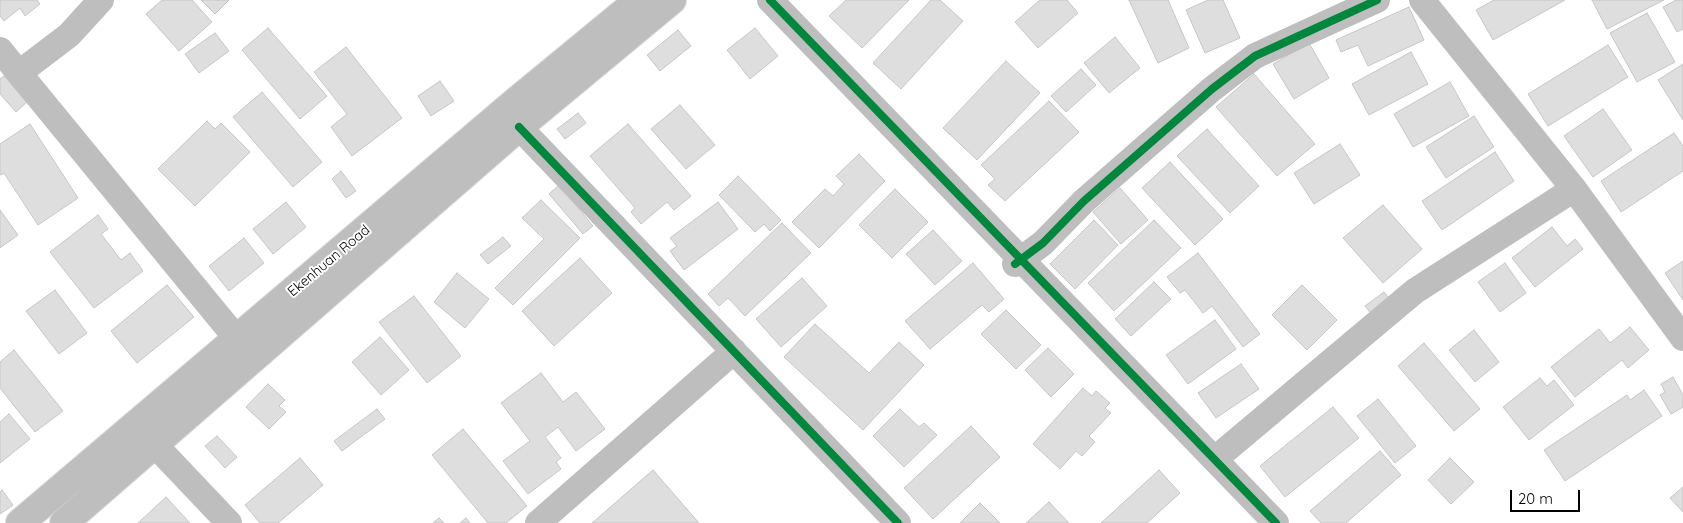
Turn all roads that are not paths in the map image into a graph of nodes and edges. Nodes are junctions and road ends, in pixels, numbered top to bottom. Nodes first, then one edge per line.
1 (101, 0) edge
2 (639, 0) edge
3 (672, 0) edge
4 (770, 0) edge
5 (1378, 0) edge
6 (1422, 0) edge
7 (0, 50) edge
8 (19, 73) junction
9 (519, 127) junction
10 (1574, 189) junction
11 (1015, 264) dead end
12 (1683, 338) edge
13 (237, 339) junction
14 (734, 351) junction
15 (155, 445) junction
16 (1214, 459) junction
17 (20, 523) edge
18 (64, 523) edge
19 (229, 523) edge
20 (538, 523) edge
21 (898, 523) edge
22 (1276, 523) edge

1 - 8 street
2 - 13 main road, Ekenhuan Road
3 - 9 main road, Ekenhuan Road
4 - 16 street
5 - 11 street
6 - 10 street
7 - 8 street
8 - 13 street
9 - 14 street
9 - 15 main road, Ekenhuan Road
10 - 12 street
10 - 16 street
13 - 17 main road, Ekenhuan Road
14 - 20 street
14 - 21 street
15 - 18 main road, Ekenhuan Road
15 - 19 street
16 - 22 street

